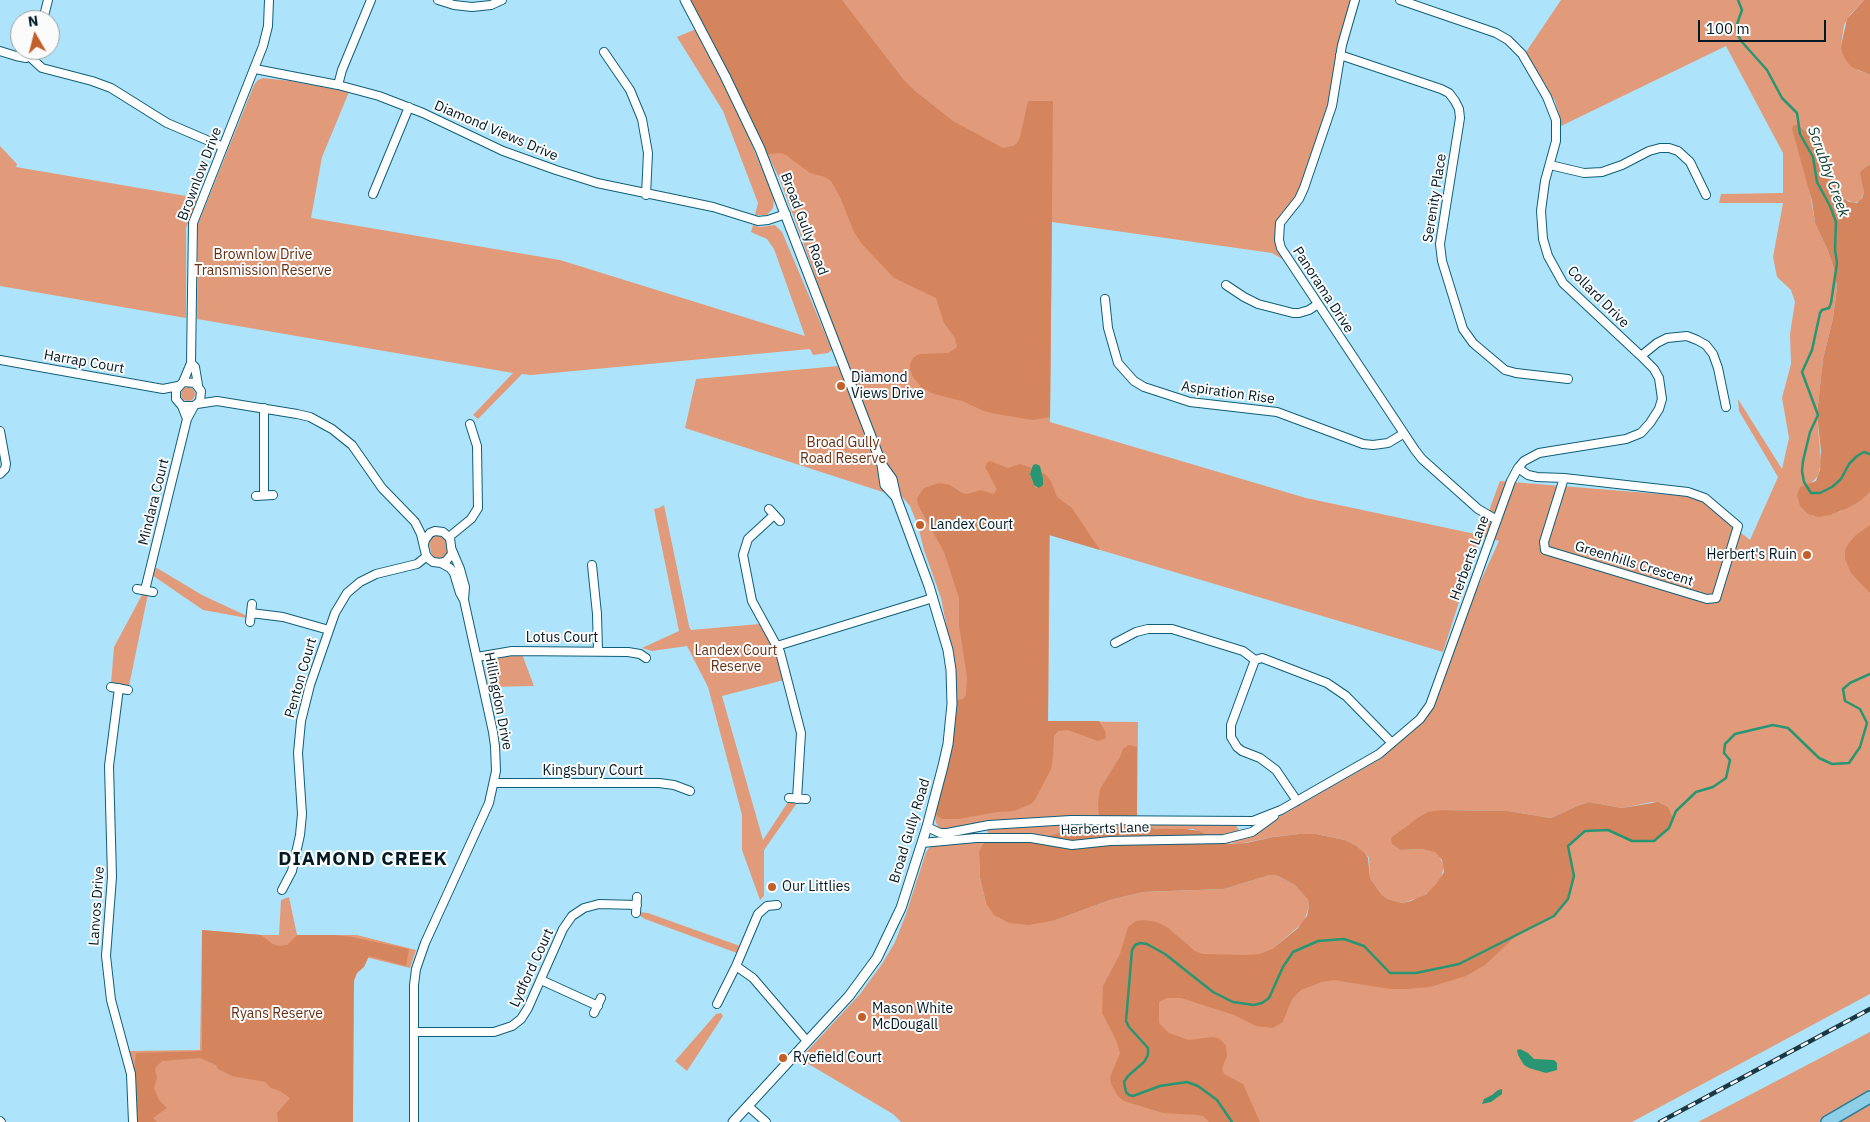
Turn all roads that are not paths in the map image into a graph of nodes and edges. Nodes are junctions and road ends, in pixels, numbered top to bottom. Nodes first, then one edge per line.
1 (269, 0) edge
2 (371, 0) edge
3 (438, 0) edge
4 (502, 0) edge
5 (685, 0) edge
6 (1355, 0) edge
7 (1400, 0) edge
8 (604, 52) dead end
9 (1340, 55) junction
10 (37, 60) edge
11 (255, 69) junction
12 (338, 85) junction
13 (408, 107) junction
14 (223, 147) junction
15 (1550, 165) junction
16 (373, 194) dead end
17 (646, 194) junction
18 (1706, 195) dead end
19 (786, 214) junction
20 (1226, 285) dead end
21 (1105, 299) dead end
22 (1318, 304) junction
23 (1642, 356) junction
24 (0, 360) edge
25 (192, 363) junction
26 (1568, 379) dead end
27 (180, 384) junction
28 (200, 388) junction
29 (164, 389) junction
30 (176, 399) junction
31 (217, 401) junction
32 (195, 405) junction
33 (182, 406) junction
34 (1726, 407) dead end
35 (264, 408) junction
36 (187, 419) junction
37 (470, 424) dead end
38 (0, 430) edge
39 (1403, 434) junction
40 (1518, 468) junction
41 (4, 474) edge
42 (1564, 478) junction
43 (273, 495) dead end
44 (1497, 520) junction
45 (780, 521) dead end
46 (415, 522) junction
47 (435, 531) junction
48 (449, 537) junction
49 (424, 544) junction
50 (452, 550) junction
51 (427, 556) junction
52 (441, 563) junction
53 (592, 565) dead end
54 (145, 590) dead end
55 (933, 598) junction
56 (464, 600) junction
57 (252, 604) dead end
58 (328, 630) junction
59 (1115, 643) dead end
60 (777, 646) junction
61 (598, 651) junction
62 (477, 657) junction
63 (646, 658) dead end
64 (1256, 660) junction
65 (128, 690) dead end
66 (1392, 743) junction
67 (494, 783) junction
68 (690, 791) dead end
69 (797, 799) dead end
70 (1297, 801) junction
71 (1281, 810) junction
72 (1237, 821) junction
73 (989, 825) junction
74 (927, 827) junction
75 (1238, 836) junction
76 (988, 838) junction
77 (922, 843) junction
78 (282, 890) dead end
79 (637, 905) dead end
80 (777, 905) dead end
81 (736, 966) junction
82 (541, 980) junction
83 (717, 1004) dead end
84 (598, 1006) dead end
85 (414, 1032) junction
86 (807, 1041) junction
87 (1870, 1097) edge
88 (748, 1106) junction
89 (133, 1122) edge
90 (414, 1122) edge
91 (733, 1122) edge
92 (766, 1122) edge
93 (1827, 1122) edge

1 - 11 street, Brownlow Drive
2 - 12 street
3 - 4 street
5 - 19 street, Broad Gully Road
6 - 9 street, Panorama Drive
7 - 15 street, Collard Drive
8 - 17 street
9 - 22 street, Panorama Drive
9 - 26 street, Serenity Place
10 - 14 street
11 - 12 street, Diamond Views Drive
11 - 14 street, Brownlow Drive
12 - 13 street, Diamond Views Drive
13 - 16 street
13 - 17 street, Diamond Views Drive
14 - 25 street, Brownlow Drive
15 - 18 street
15 - 23 street, Collard Drive
17 - 19 street, Diamond Views Drive
19 - 55 street, Broad Gully Road
20 - 22 street
21 - 39 street, Aspiration Rise
22 - 39 street, Panorama Drive
23 - 34 street
23 - 40 street, Collard Drive
24 - 29 street, Harrap Court
25 - 27 street, Brownlow Drive
25 - 28 street, Brownlow Drive
27 - 28 street
27 - 29 street, Harrap Court
27 - 30 street
28 - 31 street
28 - 32 street
29 - 30 street, Harrap Court
30 - 33 street
31 - 32 street
31 - 35 street
32 - 33 street
32 - 36 street, Mindara Court
33 - 36 street
35 - 43 street
35 - 46 street
36 - 54 street, Mindara Court
37 - 48 street
38 - 41 street
39 - 44 street, Panorama Drive
40 - 42 street
40 - 44 street, Herberts Lane
42 - 42 street, Greenhills Crescent
44 - 66 street, Herberts Lane
45 - 60 street
46 - 47 street
46 - 49 street
47 - 48 street
47 - 49 street
48 - 50 street
49 - 51 street
50 - 52 street
50 - 56 street, Hillingdon Drive
51 - 52 street
51 - 58 street, Penton Court
52 - 56 street, Hillingdon Drive
53 - 61 street
55 - 60 street
55 - 74 street, Broad Gully Road
56 - 62 street, Hillingdon Drive
57 - 58 street
58 - 78 street, Penton Court
59 - 64 street
60 - 69 street
61 - 62 street, Lotus Court
61 - 63 street, Lotus Court
62 - 67 street, Hillingdon Drive
64 - 66 street
64 - 70 street
65 - 89 street, Lanvos Drive
66 - 70 street, Herberts Lane
67 - 68 street, Kingsbury Court
67 - 85 street, Hillingdon Drive
70 - 71 street, Herberts Lane
71 - 72 street, Herberts Lane
71 - 75 street, Herberts Lane
72 - 73 street, Herberts Lane
72 - 75 street
73 - 74 street, Herberts Lane
73 - 76 street
74 - 77 street, Broad Gully Road
75 - 76 street, Herberts Lane
76 - 77 street, Herberts Lane
77 - 86 street, Broad Gully Road
79 - 82 street, Lydford Court
80 - 81 street
81 - 83 street
81 - 86 street
82 - 84 street
82 - 85 street, Lydford Court
85 - 90 street, Hillingdon Drive
86 - 88 street, Broad Gully Road
87 - 93 main road
88 - 91 street, Broad Gully Road
88 - 92 street

